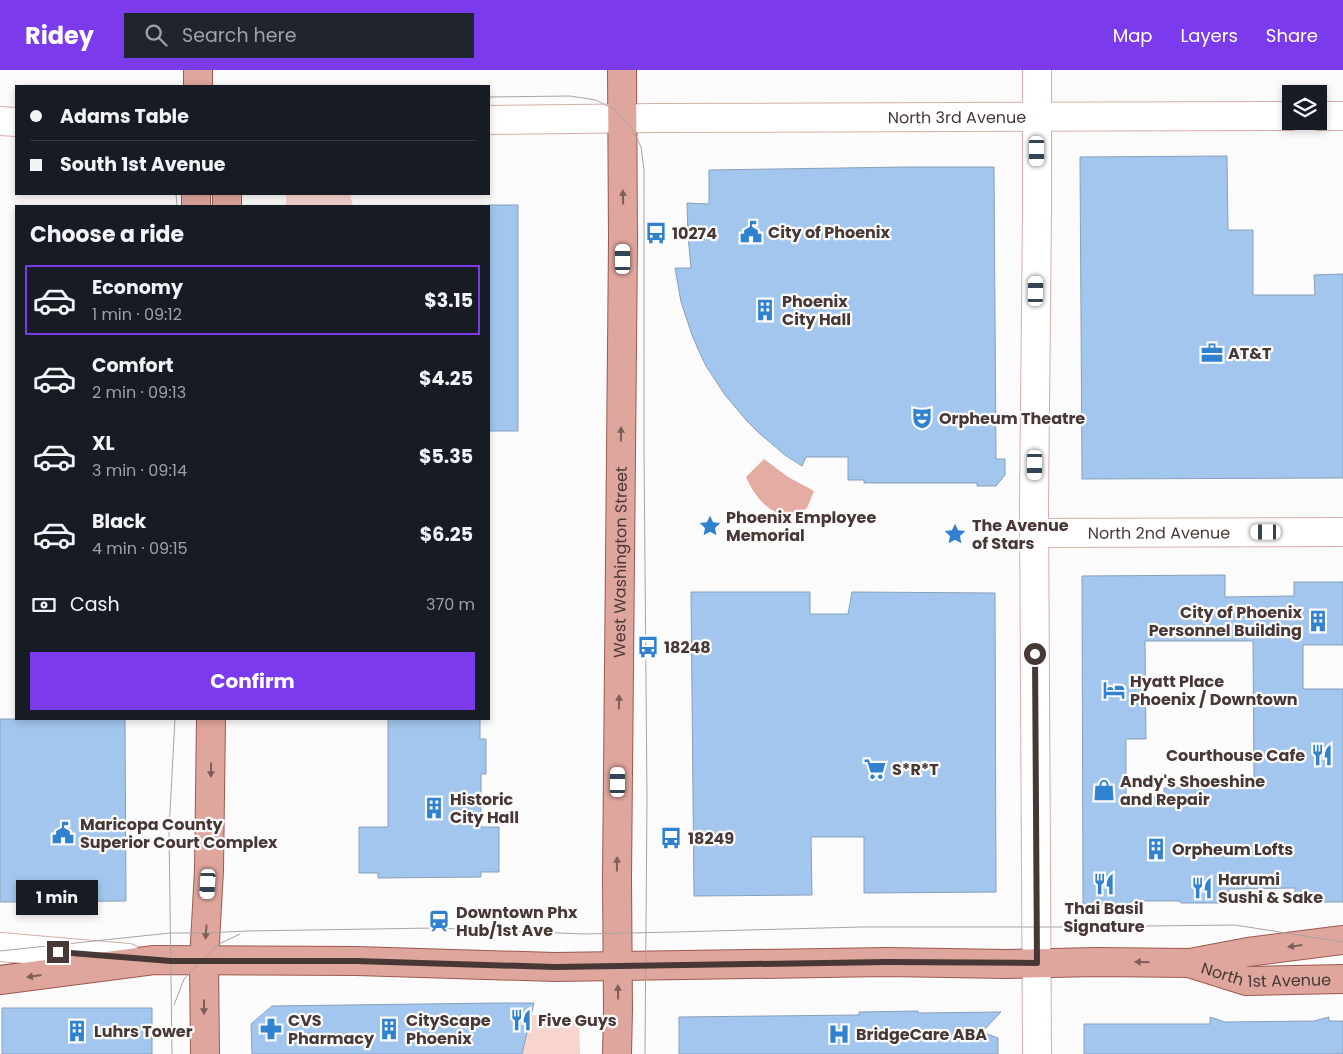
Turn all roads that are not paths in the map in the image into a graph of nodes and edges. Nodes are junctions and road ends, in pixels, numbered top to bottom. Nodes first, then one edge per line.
1 (198, 70) edge
2 (622, 70) edge
3 (1037, 70) edge
4 (198, 85) edge
5 (1037, 116) junction
6 (1282, 116) edge
7 (1327, 116) edge
8 (1343, 116) edge
9 (623, 118) junction
10 (490, 120) edge
11 (0, 122) edge
12 (15, 122) edge
13 (1343, 532) edge
14 (1035, 533) junction
15 (211, 720) edge
16 (1343, 940) edge
17 (0, 947) edge
18 (154, 960) junction
19 (204, 960) junction
20 (1037, 963) junction
21 (1190, 963) junction
22 (618, 966) junction
23 (0, 980) edge
24 (1343, 980) edge
25 (205, 1054) edge
26 (617, 1054) edge
27 (1037, 1054) edge

1 - 4 main road
2 - 9 main road, West Washington Street
3 - 5 street
5 - 6 street, North 3rd Avenue
5 - 9 street, North 3rd Avenue
5 - 14 street
7 - 8 street
9 - 10 street, North 3rd Avenue
22 -> 9 main road, West Washington Street
11 - 12 street
13 - 14 street, North 2nd Avenue
14 - 20 street
15 -> 19 main road
16 -> 21 main road, North 1st Avenue
17 - 18 street
18 - 19 main road, North 1st Avenue
18 -> 23 main road, North 1st Avenue
19 - 22 main road, North 1st Avenue
19 -> 25 main road
21 -> 20 main road, North 1st Avenue
20 - 22 main road, North 1st Avenue
20 - 27 street
21 - 24 main road, North 1st Avenue
26 -> 22 main road, West Washington Street

